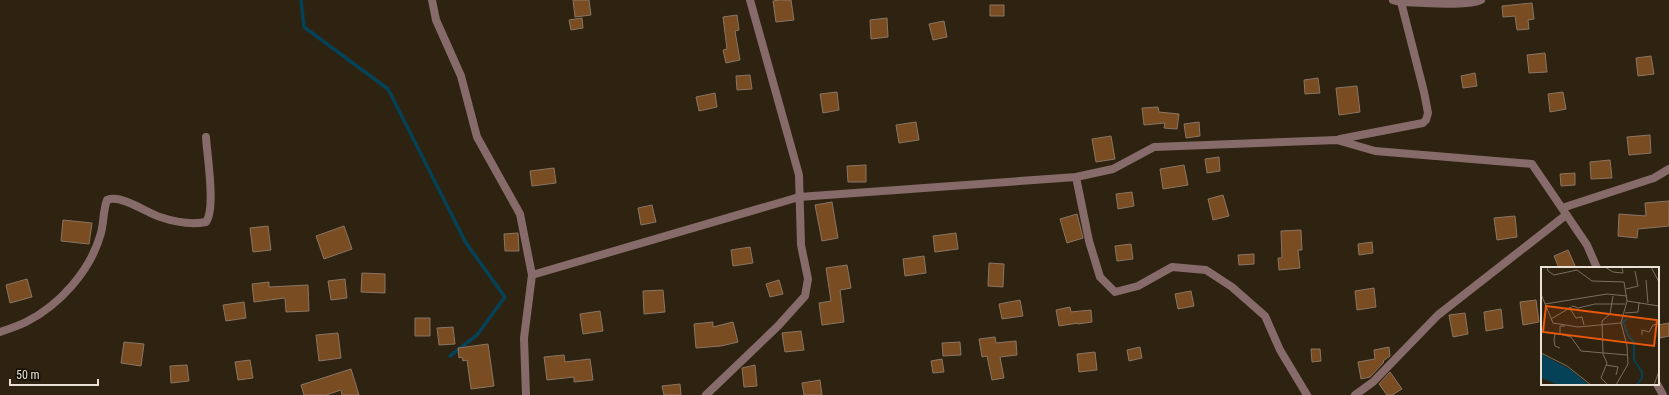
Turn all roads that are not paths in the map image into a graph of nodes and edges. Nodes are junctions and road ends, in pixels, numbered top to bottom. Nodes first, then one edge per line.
1 (432, 0) edge
2 (750, 0) edge
3 (1481, 0) edge
4 (1397, 1) edge
5 (206, 137) dead end
6 (1337, 140) junction
7 (1669, 169) edge
8 (1076, 177) junction
9 (799, 197) junction
10 (1564, 211) junction
11 (1598, 267) edge
12 (532, 275) junction
13 (0, 332) edge
14 (1658, 385) edge
15 (526, 395) edge
16 (706, 395) edge
17 (1307, 395) edge
18 (1354, 395) edge
19 (1663, 395) edge

1 - 12 street
2 - 9 street
3 - 4 street
4 - 6 street
5 - 13 street
6 - 8 street
6 - 10 street
7 - 10 street
8 - 9 street
8 - 17 street
9 - 12 street
9 - 16 street
10 - 11 street
10 - 18 street
12 - 15 street
14 - 19 street

